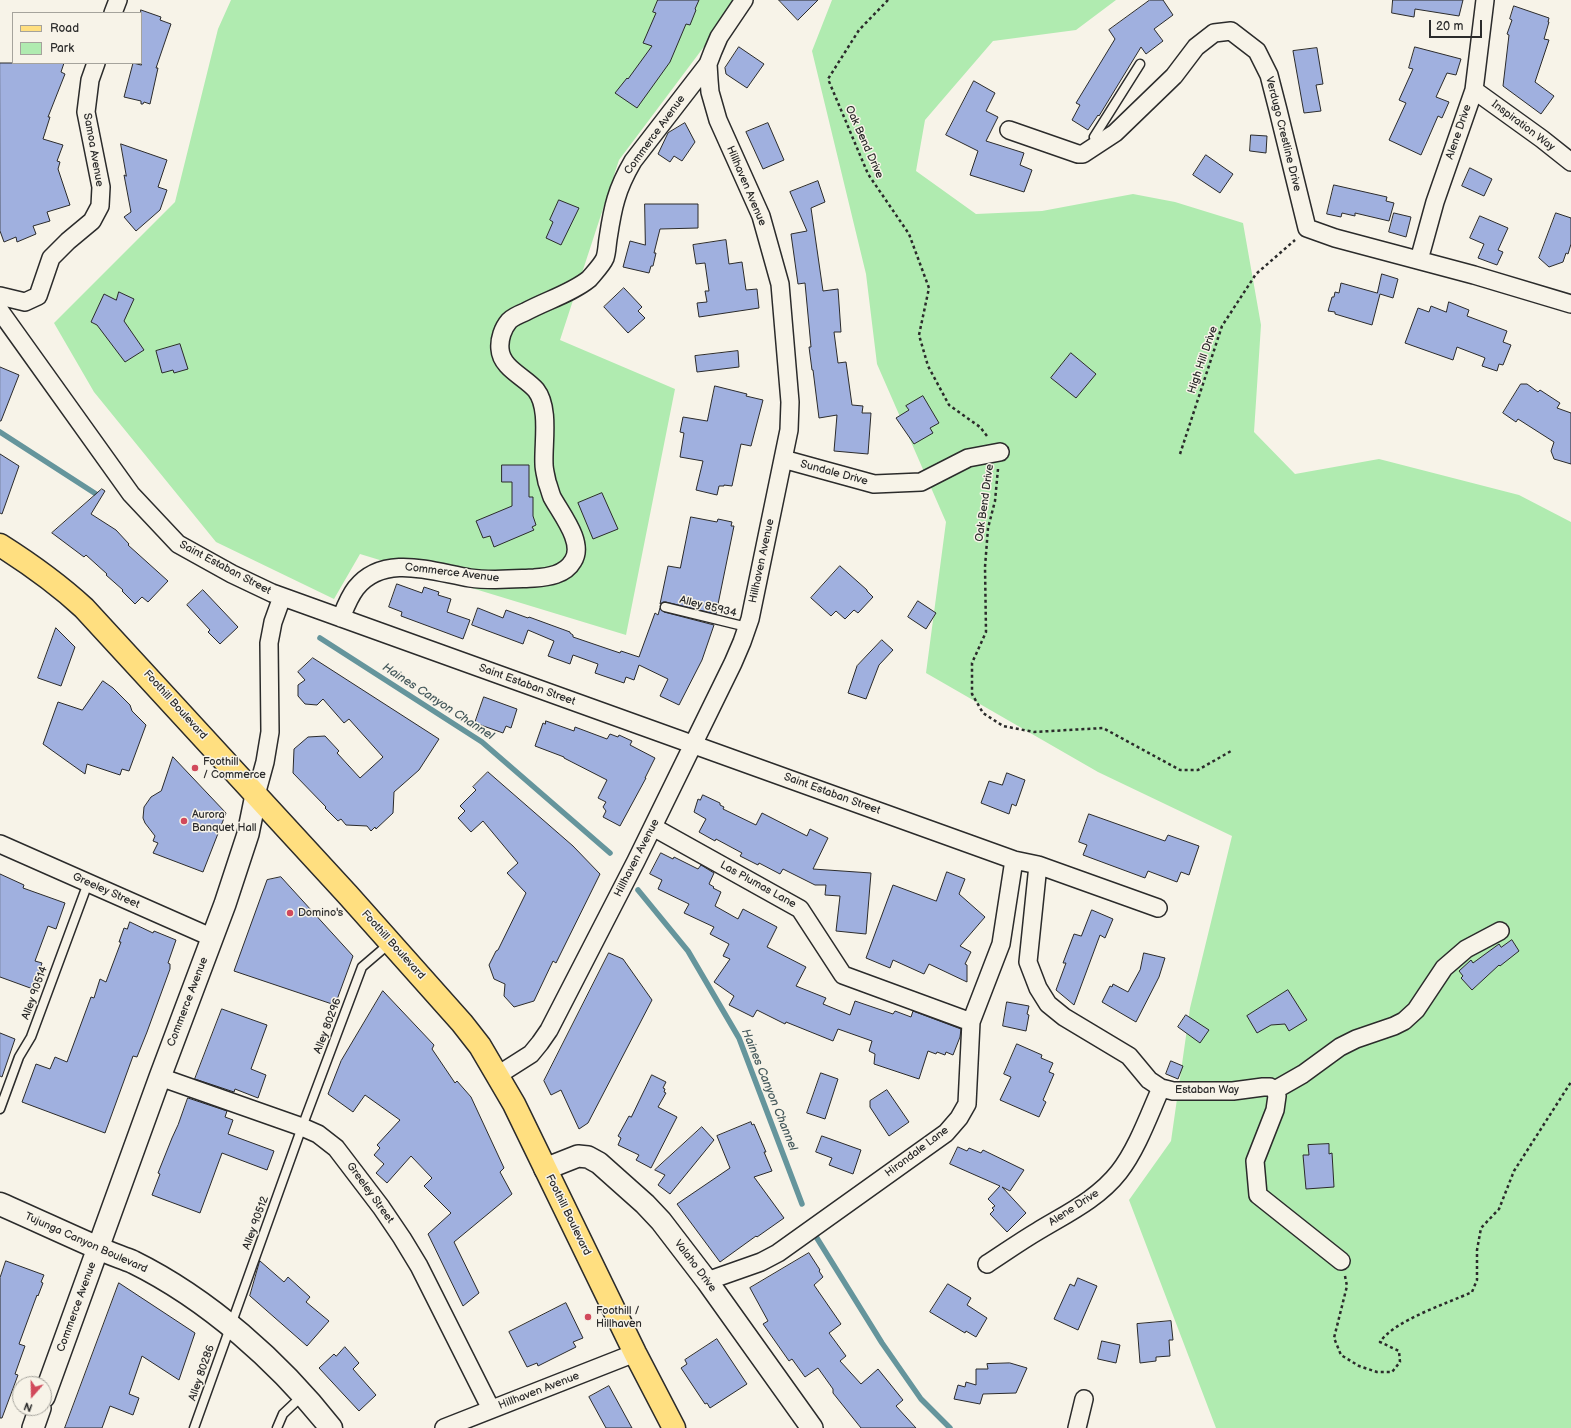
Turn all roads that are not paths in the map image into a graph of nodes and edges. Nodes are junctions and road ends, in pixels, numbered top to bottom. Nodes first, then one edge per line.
1 (118, 0) edge
2 (744, 0) edge
3 (1485, 0) edge
4 (113, 12) edge
5 (96, 64) edge
6 (708, 64) junction
7 (1140, 64) dead end
8 (1474, 90) junction
9 (1009, 130) dead end
10 (1104, 141) junction
11 (1571, 162) edge
12 (1419, 260) junction
13 (0, 296) edge
14 (1571, 304) edge
15 (0, 311) edge
16 (1000, 452) road end
17 (783, 459) junction
18 (0, 545) edge
19 (282, 597) junction
20 (665, 607) dead end
21 (341, 618) junction
22 (746, 627) junction
23 (693, 744) junction
24 (256, 795) junction
25 (653, 827) junction
26 (0, 844) edge
27 (1014, 860) junction
28 (1038, 865) junction
29 (88, 883) junction
30 (1158, 908) dead end
31 (1500, 931) dead end
32 (212, 938) junction
33 (390, 943) junction
34 (972, 1022) junction
35 (498, 1075) junction
36 (160, 1077) junction
37 (1161, 1088) junction
38 (1275, 1090) junction
39 (0, 1109) edge
40 (302, 1127) junction
41 (545, 1169) junction
42 (0, 1204) edge
43 (98, 1248) junction
44 (1342, 1261) road end
45 (987, 1264) dead end
46 (707, 1281) junction
47 (230, 1326) junction
48 (635, 1353) junction
49 (52, 1376) edge
50 (303, 1396) junction
51 (1084, 1399) dead end
52 (491, 1409) junction
53 (37, 1416) edge
54 (33, 1428) edge
55 (194, 1428) edge
56 (277, 1428) edge
57 (331, 1428) edge
58 (444, 1428) edge
59 (674, 1428) edge
60 (812, 1428) edge
61 (1077, 1428) edge

1 - 4 street
2 - 6 street, Hillhaven Avenue
3 - 8 street, Alene Drive
5 - 13 street, Samoa Avenue
6 - 17 street, Hillhaven Avenue
6 - 21 street, Commerce Avenue
7 - 10 lane
8 - 11 street, Inspiration Way
8 - 12 street, Alene Drive
9 - 10 street, Verdugo Crestline Drive
10 - 12 street, Verdugo Crestline Drive
12 - 14 street
15 - 19 street, Saint Estaban Street
16 - 17 street, Sundale Drive
17 - 22 street, Hillhaven Avenue
18 - 24 main road, Foothill Boulevard
19 - 21 street, Saint Estaban Street
19 - 24 street, Commerce Avenue
20 - 22 lane, Alley 85934
21 - 23 street, Saint Estaban Street
22 - 23 street, Hillhaven Avenue
23 - 25 street, Hillhaven Avenue
23 - 27 street, Saint Estaban Street
24 - 32 street, Commerce Avenue
24 - 33 main road, Foothill Boulevard
25 - 34 street, Las Plumas Lane
25 - 35 street, Hillhaven Avenue
26 - 29 street, Greeley Street
27 - 28 street, Saint Estaban Street
27 - 34 street, Hirondale Lane
28 - 30 street, Saint Estaban Street
28 - 37 street, Estaban Way
29 - 32 street, Greeley Street
29 - 39 lane, Alley 90514
31 - 38 street
32 - 36 street, Commerce Avenue
33 - 35 main road, Foothill Boulevard
33 - 40 lane, Alley 80296
34 - 46 street, Hirondale Lane
35 - 41 main road, Foothill Boulevard
36 - 40 street, Greeley Street
36 - 43 street, Commerce Avenue
37 - 38 street, Estaban Way
37 - 45 street, Alene Drive
38 - 44 street
40 - 47 lane, Alley 90512
40 - 52 street, Greeley Street
41 - 46 street, Valaho Drive
41 - 48 main road, Foothill Boulevard
42 - 43 main road, Tujunga Canyon Boulevard
43 - 47 main road, Tujunga Canyon Boulevard
43 - 49 street, Commerce Avenue
46 - 60 street, Valaho Drive
47 - 50 main road, Tujunga Canyon Boulevard
47 - 55 lane, Alley 80286
48 - 52 street, Hillhaven Avenue
48 - 59 main road, Foothill Boulevard
50 - 56 lane
50 - 57 main road, Tujunga Canyon Boulevard
51 - 61 street
52 - 58 street, Hillhaven Avenue
53 - 54 street

